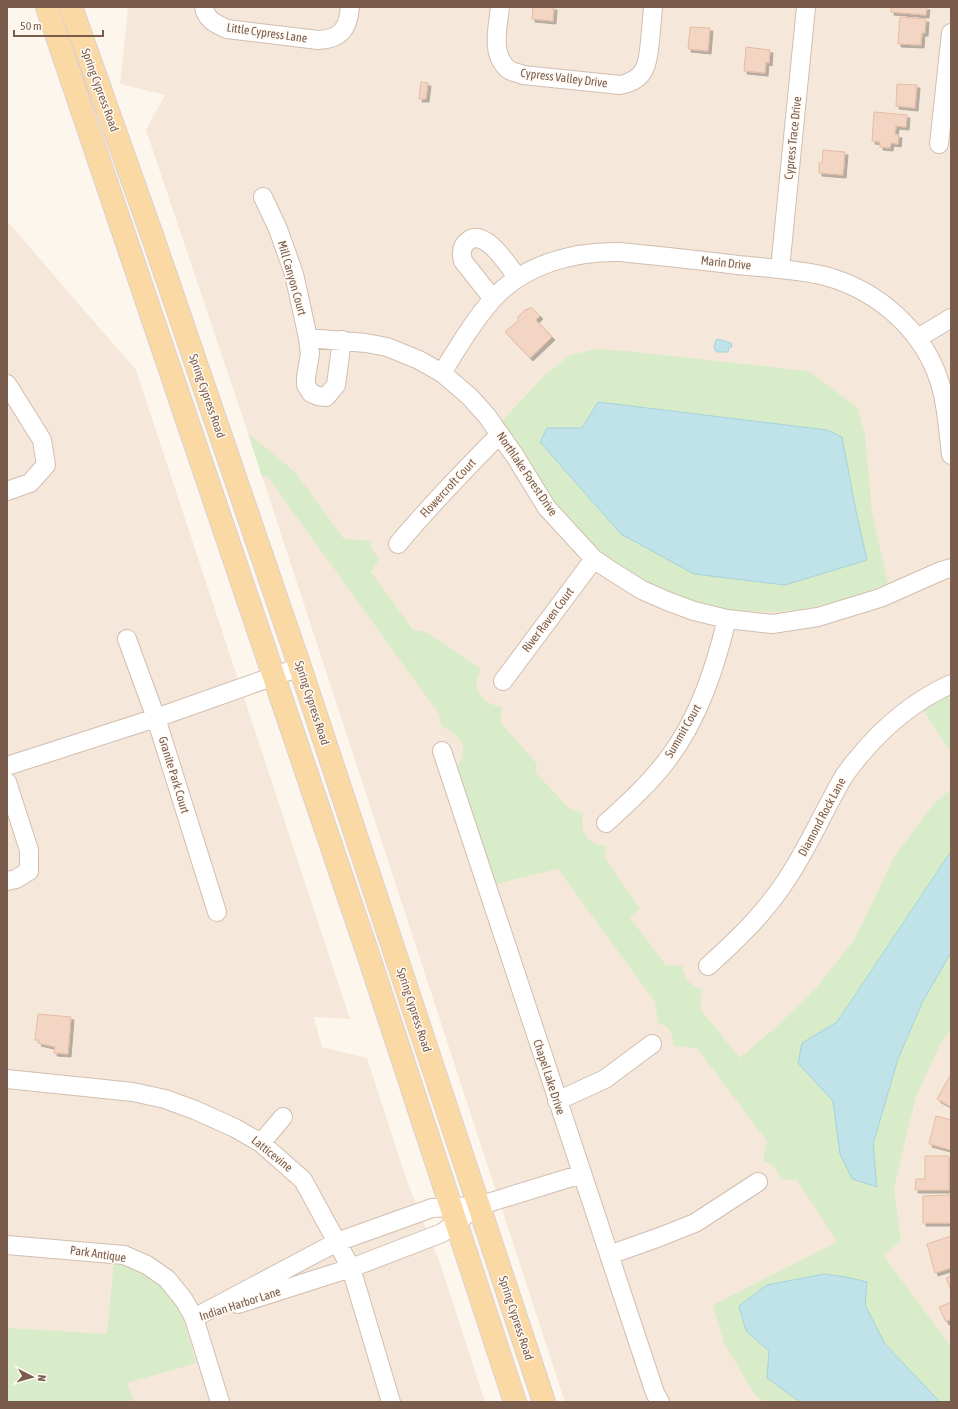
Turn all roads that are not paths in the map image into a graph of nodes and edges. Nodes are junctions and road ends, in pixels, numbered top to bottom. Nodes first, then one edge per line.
1 (47, 7) edge
2 (71, 7) edge
3 (204, 7) edge
4 (350, 7) edge
5 (500, 7) edge
6 (653, 7) edge
7 (806, 7) edge
8 (951, 33) edge
9 (81, 35) junction
10 (58, 40) junction
11 (940, 144) dead end
12 (262, 197) dead end
13 (153, 238) junction
14 (129, 248) junction
15 (780, 269) junction
16 (518, 278) junction
17 (493, 299) junction
18 (951, 318) edge
19 (308, 338) junction
20 (918, 338) junction
21 (342, 340) junction
22 (442, 373) junction
23 (7, 384) edge
24 (500, 434) junction
25 (951, 455) edge
26 (7, 491) edge
27 (398, 544) dead end
28 (594, 559) junction
29 (951, 568) edge
30 (727, 619) junction
31 (127, 639) dead end
32 (300, 667) junction
33 (274, 676) junction
34 (502, 681) dead end
35 (951, 684) edge
36 (156, 718) junction
37 (442, 751) dead end
38 (7, 766) edge
39 (7, 782) edge
40 (606, 823) dead end
41 (7, 881) edge
42 (217, 912) dead end
43 (392, 945) junction
44 (368, 954) junction
45 (708, 966) dead end
46 (652, 1044) dead end
47 (7, 1079) edge
48 (557, 1101) junction
49 (283, 1117) dead end
50 (261, 1143) junction
51 (582, 1174) junction
52 (758, 1182) dead end
53 (478, 1206) junction
54 (454, 1215) junction
55 (337, 1242) junction
56 (7, 1245) edge
57 (609, 1255) junction
58 (351, 1268) junction
59 (194, 1318) junction
60 (220, 1402) edge
61 (391, 1402) edge
62 (515, 1402) edge
63 (544, 1402) edge
64 (660, 1402) edge

1 - 10 main road, Spring Cypress Road
2 - 9 main road, Spring Cypress Road
3 - 4 street, Little Cypress Lane
5 - 6 street, Cypress Valley Drive
7 - 15 street, Cypress Trace Drive
8 - 11 street
9 - 10 main road
9 - 13 main road, Spring Cypress Road
10 - 14 main road, Spring Cypress Road
12 - 19 street, Mill Canyon Court
13 - 14 main road
13 - 32 main road, Spring Cypress Road
14 - 33 main road, Spring Cypress Road
15 - 16 street, Marin Drive
15 - 20 street, Marin Drive
16 - 17 street, Marin Drive
16 - 17 street
17 - 22 street, Marin Drive
18 - 20 street
19 - 21 street, Northlake Forest Drive
19 - 21 street, Mill Canyon Court
20 - 25 street, Marin Drive
21 - 22 street, Northlake Forest Drive
22 - 24 street, Northlake Forest Drive
23 - 26 street
24 - 27 street, Flowercroft Court
24 - 28 street, Northlake Forest Drive
28 - 30 street, Northlake Forest Drive
28 - 34 street, River Raven Court
29 - 30 street, Northlake Forest Drive
30 - 40 street, Summit Court
31 - 36 street, Granite Park Court
32 - 33 street
32 - 43 main road, Spring Cypress Road
33 - 36 street
33 - 44 main road, Spring Cypress Road
35 - 45 street, Diamond Rock Lane
36 - 38 street
36 - 42 street, Granite Park Court
37 - 48 street, Chapel Lake Drive
39 - 41 street
43 - 44 main road
43 - 53 main road, Spring Cypress Road
44 - 54 main road, Spring Cypress Road
46 - 48 street
47 - 50 street, Latticevine
48 - 51 street, Chapel Lake Drive
49 - 50 street
50 - 55 street, Latticevine
51 - 53 street, Indian Harbor Lane
51 - 57 street, Chapel Lake Drive
52 - 57 street
53 - 54 street, Indian Harbor Lane
53 - 63 main road, Spring Cypress Road
54 - 55 street, Indian Harbor Lane
54 - 58 street, Indian Harbor Lane
54 - 62 main road, Spring Cypress Road
55 - 58 street, Latticevine
55 - 59 street, Indian Harbor Lane
56 - 59 street, Park Antique
57 - 64 street, Chapel Lake Drive
58 - 59 street, Indian Harbor Lane
58 - 61 street, Latticevine
59 - 60 street, Park Antique

